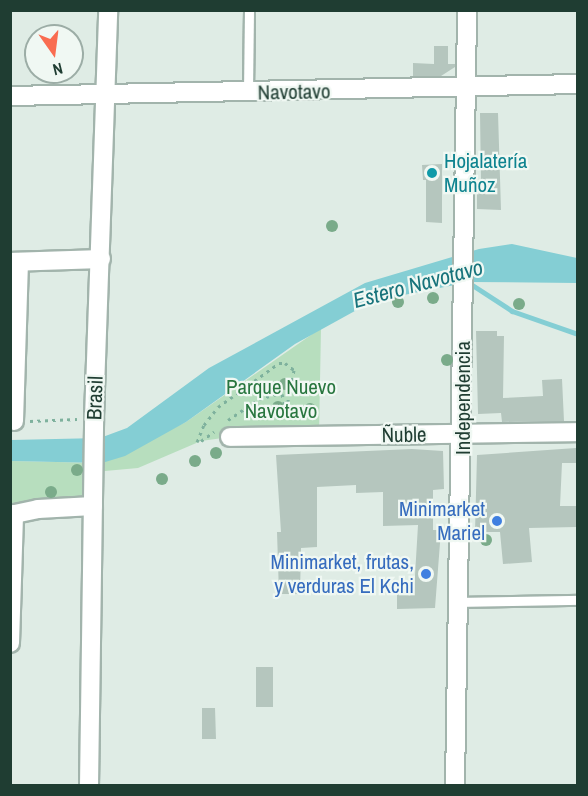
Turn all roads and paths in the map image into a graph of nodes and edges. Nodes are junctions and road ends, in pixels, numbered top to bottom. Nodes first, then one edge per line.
1 (108, 10) edge
2 (249, 10) edge
3 (467, 10) edge
4 (578, 84) edge
5 (466, 88) junction
6 (249, 93) junction
7 (107, 95) junction
8 (10, 96) edge
9 (101, 259) junction
10 (15, 262) edge
11 (286, 405) junction
12 (14, 422) joint
13 (94, 423) junction
14 (298, 426) dead end
15 (223, 430) junction
16 (578, 432) edge
17 (464, 434) junction
18 (93, 506) junction
19 (12, 515) edge
20 (578, 600) edge
21 (460, 602) junction
22 (10, 643) edge
23 (89, 786) edge
24 (455, 786) edge

1 - 7 street, Brasil
2 - 6 lane
3 - 5 street, Independencia
4 - 5 street, Navotavo
5 - 6 street, Navotavo
5 - 17 street, Independencia
6 - 7 street, Navotavo
7 - 8 street, Navotavo
7 - 9 street, Brasil
9 - 10 street
9 - 13 street, Brasil
10 - 12 street
11 - 14 path
11 - 15 path
11 - 15 path
12 - 13 path
13 - 18 street, Brasil
15 - 17 street, Ñuble
16 - 17 street, Ñuble
17 - 21 street, Independencia
18 - 19 street
18 - 23 street, Brasil
19 - 22 street
20 - 21 lane
21 - 24 street, Independencia

